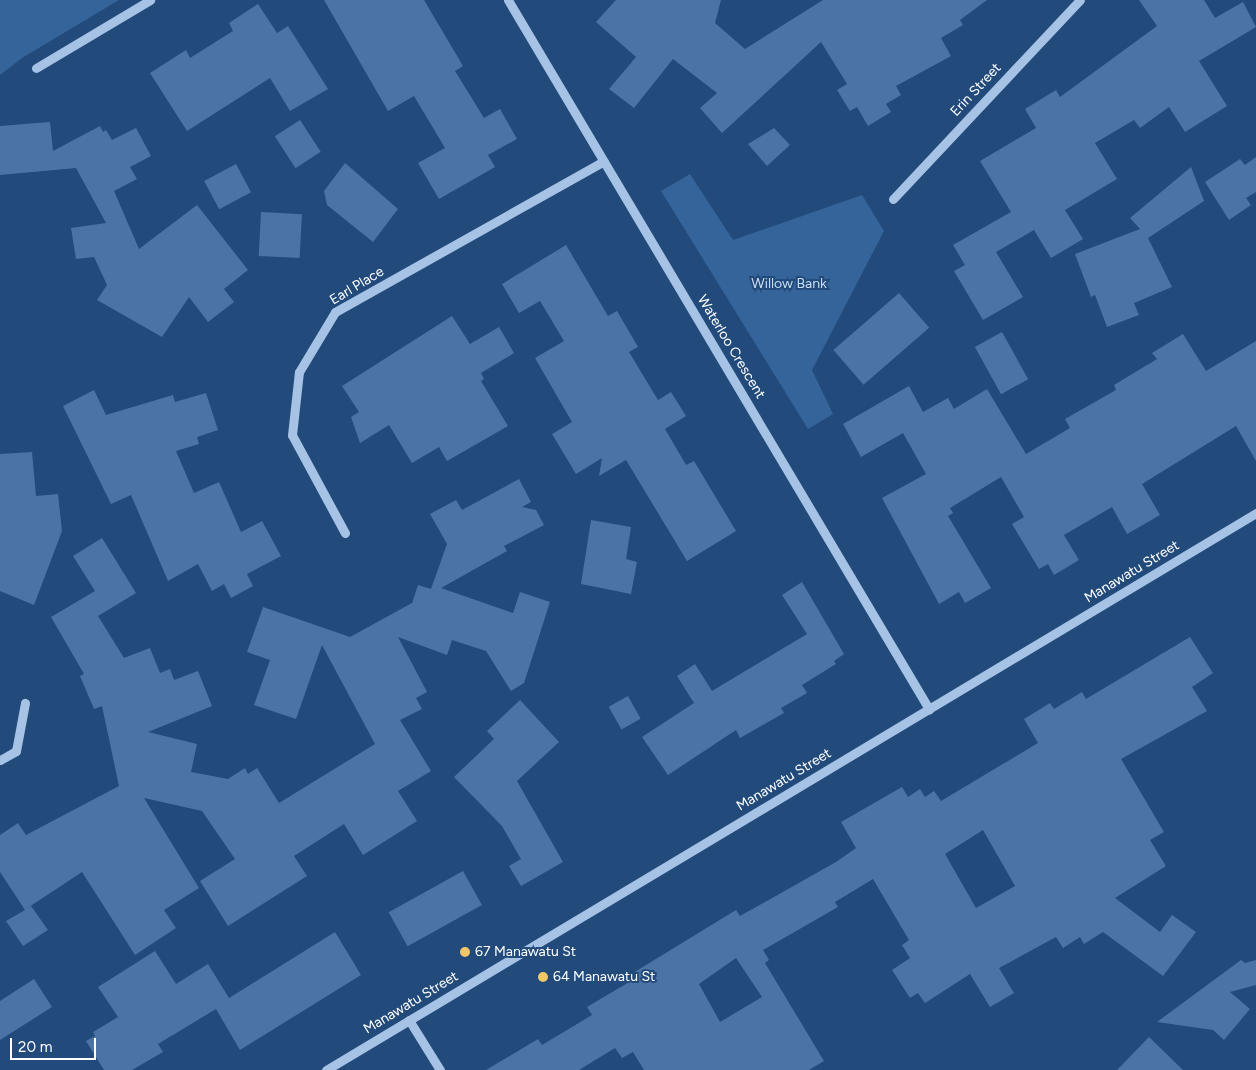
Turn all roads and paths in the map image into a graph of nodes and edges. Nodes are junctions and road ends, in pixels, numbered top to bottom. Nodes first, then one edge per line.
1 (150, 0) edge
2 (508, 0) edge
3 (1080, 0) edge
4 (36, 68) dead end
5 (604, 161) junction
6 (893, 199) dead end
7 (1256, 513) edge
8 (344, 533) dead end
9 (24, 704) dead end
10 (929, 709) junction
11 (0, 760) edge
12 (409, 1020) junction
13 (326, 1070) edge
14 (440, 1070) edge

1 - 4 street
2 - 5 street, Waterloo Crescent
3 - 6 street, Erin Street
5 - 8 street, Earl Place
5 - 10 street, Waterloo Crescent
7 - 10 street, Manawatu Street
9 - 11 street
10 - 12 street, Manawatu Street
12 - 13 street, Manawatu Street
12 - 14 street

